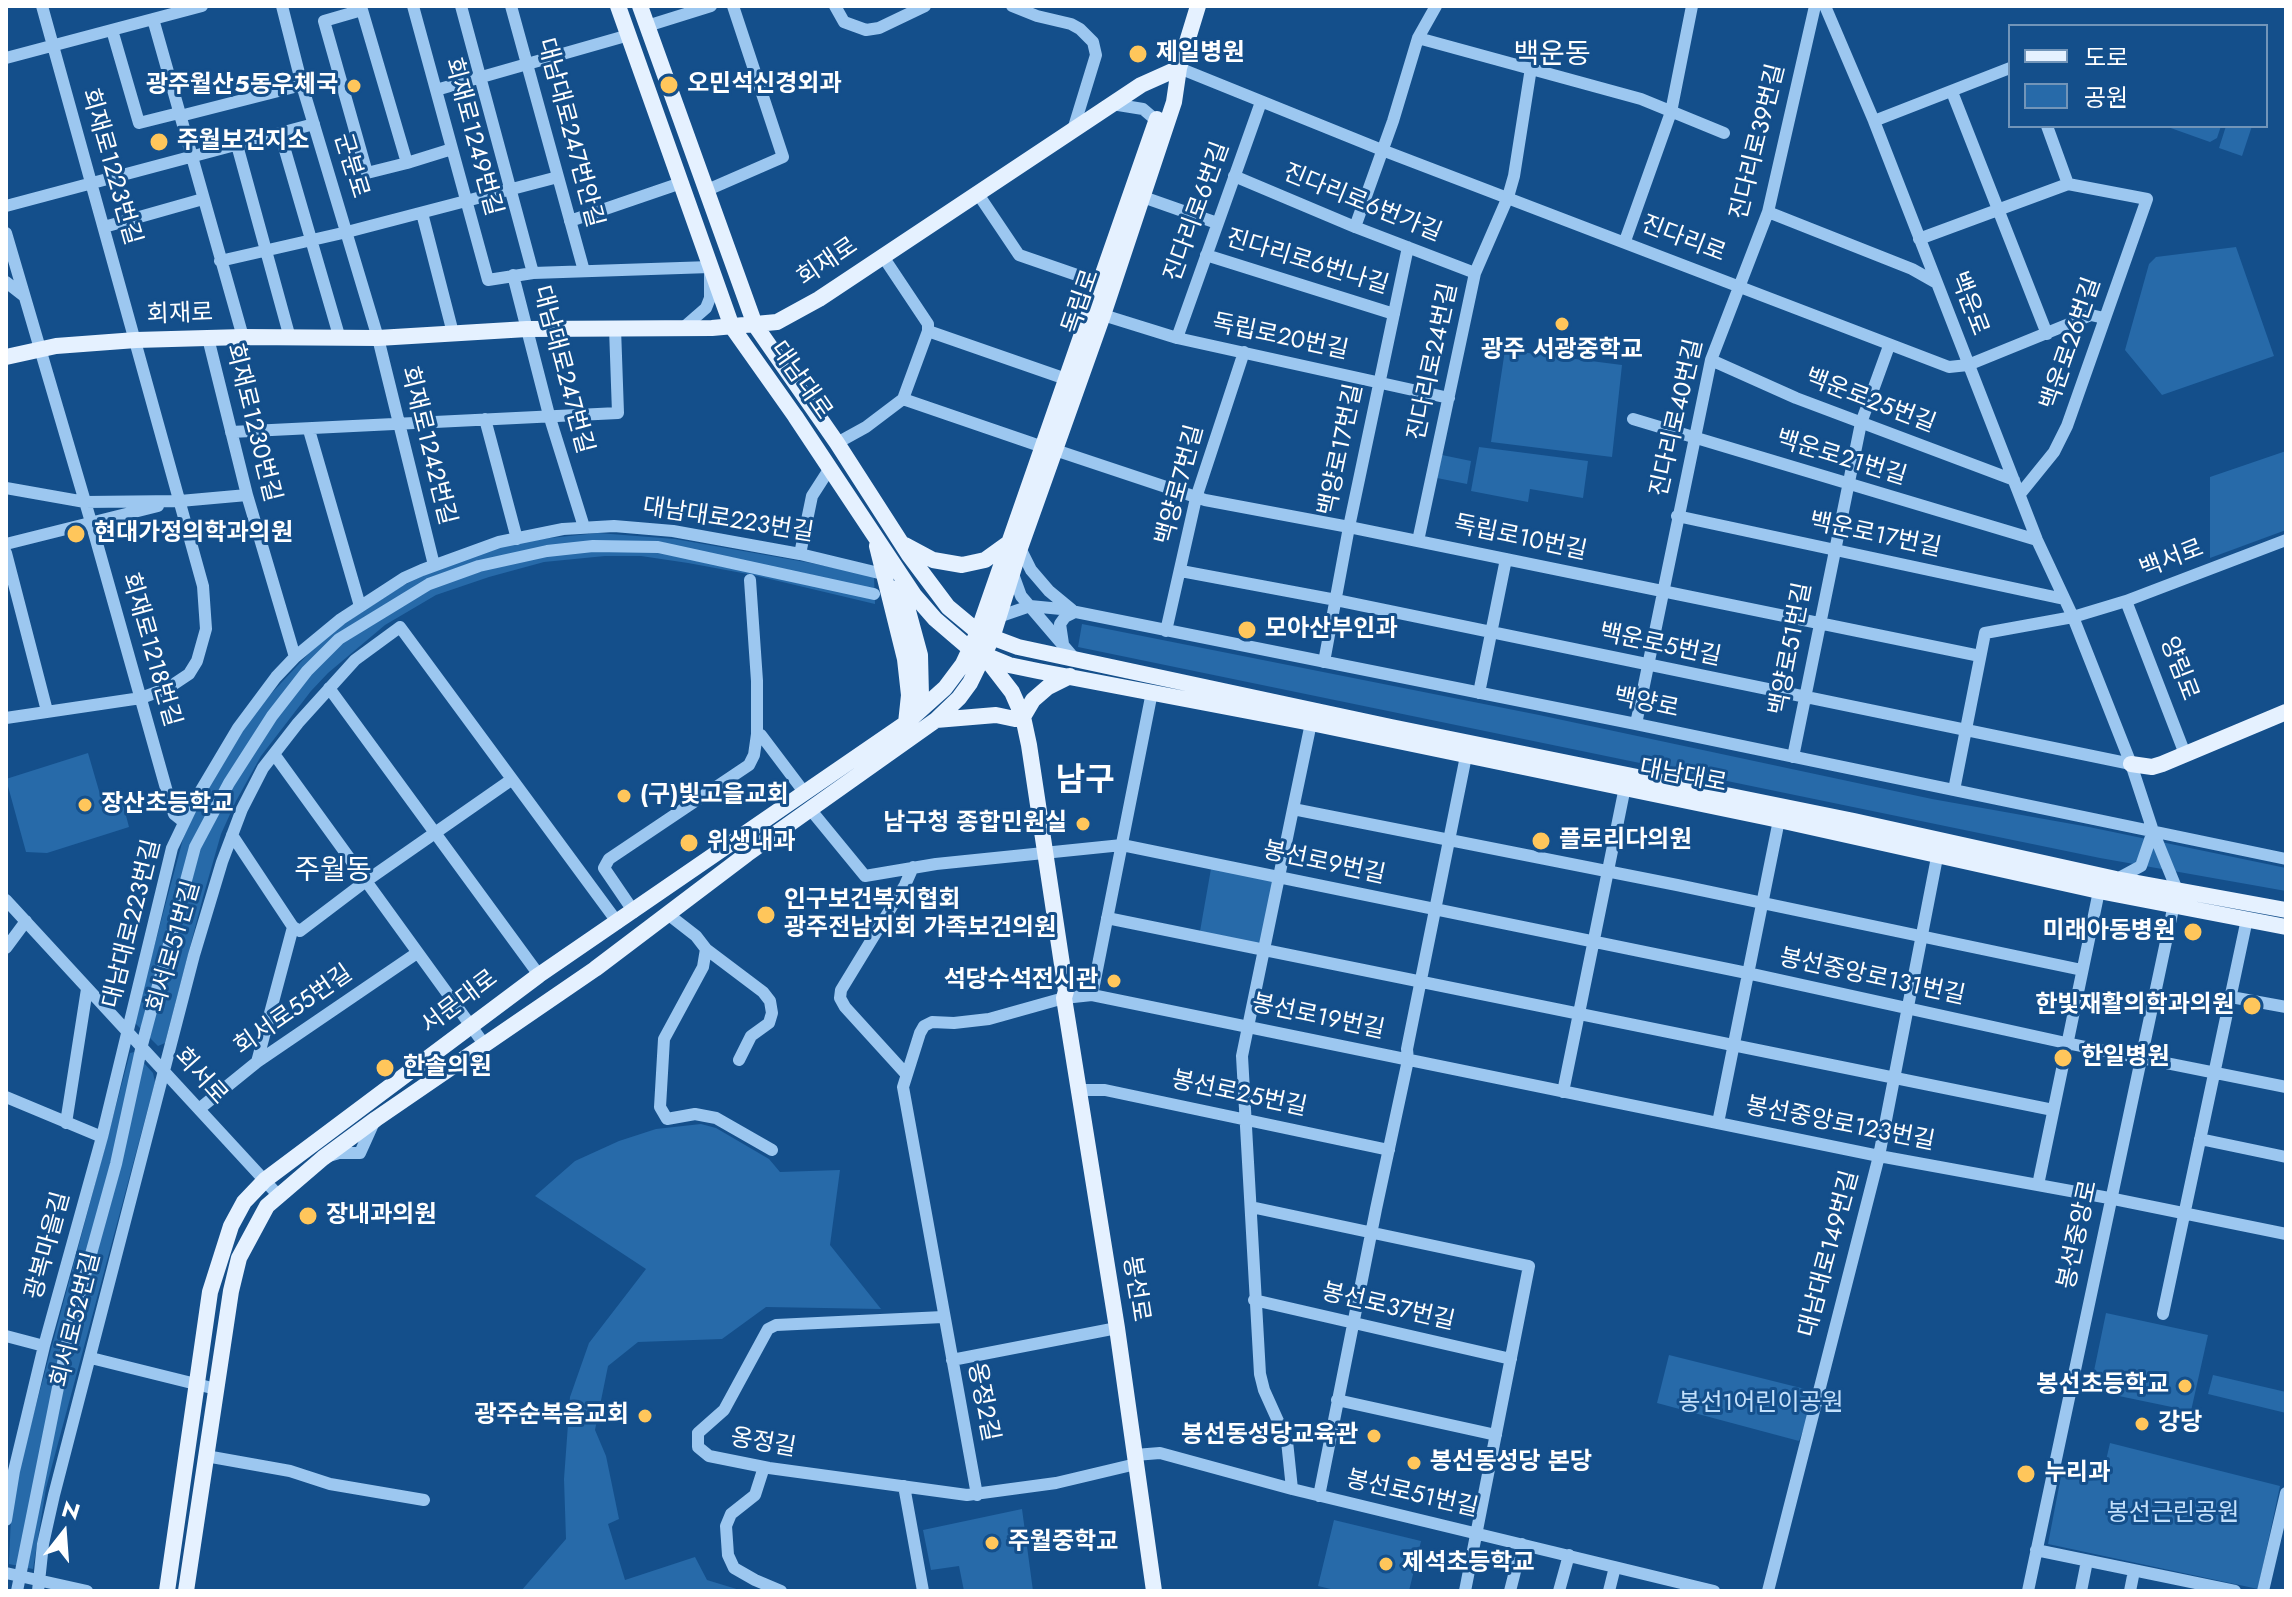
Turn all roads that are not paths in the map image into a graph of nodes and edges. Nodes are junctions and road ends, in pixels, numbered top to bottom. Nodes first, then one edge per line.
1 (42, 6) edge
2 (202, 6) edge
3 (282, 6) edge
4 (413, 6) edge
5 (461, 6) edge
6 (511, 6) edge
7 (618, 6) edge
8 (640, 6) edge
9 (711, 6) edge
10 (733, 6) edge
11 (835, 6) edge
12 (925, 6) edge
13 (1012, 6) edge
14 (1198, 6) edge
15 (1436, 6) edge
16 (1692, 6) edge
17 (1818, 8) edge
18 (171, 10) edge
19 (153, 19) junction
20 (647, 26) junction
21 (112, 30) junction
22 (629, 35) junction
23 (1418, 38) junction
24 (52, 45) junction
25 (6, 58) edge
26 (527, 64) junction
27 (1179, 68) junction
28 (1531, 68) junction
29 (2008, 69) edge
30 (480, 77) junction
31 (302, 85) junction
32 (436, 90) junction
33 (1952, 92) junction
34 (1261, 102) junction
35 (1112, 104) junction
36 (1671, 112) junction
37 (179, 114) junction
38 (1157, 121) junction
39 (1874, 121) junction
40 (314, 124) junction
41 (2048, 128) edge
42 (1073, 130) junction
43 (280, 133) junction
44 (1724, 133) dead end
45 (237, 145) junction
46 (452, 149) junction
47 (1382, 150) junction
48 (191, 157) junction
49 (407, 163) junction
50 (1234, 176) junction
51 (558, 177) junction
52 (91, 183) junction
53 (681, 183) junction
54 (2068, 184) junction
55 (510, 190) junction
56 (705, 191) junction
57 (978, 194) junction
58 (1143, 197) junction
59 (1508, 197) junction
60 (203, 199) junction
61 (466, 201) junction
62 (6, 206) edge
63 (1998, 211) junction
64 (1768, 212) junction
65 (422, 213) junction
66 (570, 221) junction
67 (1217, 223) junction
68 (104, 227) junction
69 (1355, 227) junction
70 (347, 232) junction
71 (6, 233) edge
72 (1919, 239) junction
73 (310, 241) junction
74 (1625, 241) junction
75 (1408, 247) junction
76 (266, 251) junction
77 (882, 255) junction
78 (1206, 255) junction
79 (220, 261) junction
80 (710, 267) junction
81 (584, 271) junction
82 (533, 273) junction
83 (1475, 273) junction
84 (513, 275) junction
85 (6, 282) edge
86 (1935, 282) junction
87 (1100, 283) junction
88 (1738, 285) junction
89 (24, 296) junction
90 (1394, 314) junction
91 (1103, 315) junction
92 (2104, 318) junction
93 (755, 325) junction
94 (732, 327) junction
95 (615, 328) junction
96 (683, 328) junction
97 (527, 329) junction
98 (928, 331) junction
99 (453, 333) junction
100 (2047, 334) junction
101 (243, 337) junction
102 (208, 338) junction
103 (290, 338) junction
104 (378, 338) junction
105 (1177, 338) junction
106 (340, 339) junction
107 (136, 340) junction
108 (1889, 346) junction
109 (39, 349) junction
110 (1244, 352) junction
111 (6, 357) edge
112 (1711, 360) junction
113 (1968, 365) junction
114 (1066, 379) junction
115 (1379, 382) junction
116 (1449, 398) junction
117 (903, 399) junction
118 (549, 415) junction
119 (485, 419) junction
120 (1633, 419) dead end
121 (1861, 423) junction
122 (398, 426) junction
123 (309, 430) junction
124 (231, 432) junction
125 (1694, 438) junction
126 (837, 443) junction
127 (1049, 448) junction
128 (830, 468) junction
129 (2014, 480) junction
130 (1847, 483) junction
131 (6, 488) edge
132 (2020, 494) junction
133 (247, 495) junction
134 (1196, 498) junction
135 (180, 501) junction
136 (85, 502) junction
137 (1677, 516) junction
138 (91, 522) junction
139 (584, 527) junction
140 (1349, 527) junction
141 (517, 539) junction
142 (2037, 540) junction
143 (2286, 540) edge
144 (1418, 541) junction
145 (900, 542) junction
146 (6, 544) edge
147 (1015, 545) junction
148 (1834, 549) junction
149 (6, 553) edge
150 (800, 554) junction
151 (1506, 559) junction
152 (434, 565) junction
153 (888, 568) junction
154 (1012, 571) junction
155 (1181, 571) junction
156 (750, 580) dead end
157 (1663, 591) junction
158 (874, 594) dead end
159 (2064, 599) junction
160 (1336, 600) junction
161 (2126, 601) junction
162 (360, 606) junction
163 (1030, 606) junction
164 (1075, 612) junction
165 (998, 617) junction
166 (2073, 617) junction
167 (1819, 623) junction
168 (1166, 631) junction
169 (1492, 632) junction
170 (985, 635) junction
171 (1069, 654) junction
172 (978, 656) junction
173 (1980, 656) junction
174 (295, 657) junction
175 (1324, 662) junction
176 (1648, 666) junction
177 (1070, 676) junction
178 (329, 688) junction
179 (1152, 692) junction
180 (1479, 693) junction
181 (1805, 697) junction
182 (141, 698) junction
183 (47, 711) junction
184 (2286, 712) edge
185 (6, 718) edge
186 (912, 718) junction
187 (1019, 718) junction
188 (936, 720) junction
189 (1311, 723) junction
190 (1636, 724) junction
191 (1966, 731) junction
192 (757, 734) junction
193 (274, 754) junction
194 (2185, 754) junction
195 (1466, 756) junction
196 (1793, 757) junction
197 (2131, 764) junction
198 (511, 780) junction
199 (1626, 782) junction
200 (1954, 790) junction
201 (804, 792) junction
202 (810, 809) junction
203 (1293, 809) junction
204 (1779, 820) junction
205 (184, 822) junction
206 (2153, 831) junction
207 (435, 833) junction
208 (232, 835) junction
209 (1450, 841) junction
210 (1122, 845) junction
211 (1939, 848) junction
212 (1041, 851) junction
213 (2286, 859) edge
214 (913, 867) junction
215 (1608, 872) junction
216 (1279, 877) junction
217 (2116, 879) junction
218 (366, 881) junction
219 (2099, 891) junction
220 (2175, 897) junction
221 (6, 900) edge
222 (1762, 903) junction
223 (1435, 909) junction
224 (2286, 910) edge
225 (634, 912) junction
226 (669, 915) junction
227 (1107, 918) junction
228 (2247, 919) junction
229 (26, 921) junction
230 (618, 923) junction
231 (293, 927) junction
232 (2286, 927) edge
233 (1923, 936) junction
234 (1594, 941) junction
235 (6, 948) edge
236 (706, 949) junction
237 (1263, 950) junction
238 (417, 953) junction
239 (2082, 970) junction
240 (1747, 973) junction
241 (539, 975) junction
242 (1421, 981) junction
243 (87, 989) junction
244 (1092, 995) junction
245 (1064, 997) junction
246 (2231, 997) junction
247 (2286, 1007) edge
248 (1909, 1008) junction
249 (1579, 1014) junction
250 (470, 1026) junction
251 (1247, 1026) junction
252 (128, 1032) junction
253 (2066, 1043) junction
254 (484, 1044) junction
255 (142, 1045) junction
256 (1733, 1045) junction
257 (2141, 1058) junction
258 (739, 1060) dead end
259 (1408, 1060) junction
260 (257, 1062) junction
261 (165, 1072) junction
262 (2215, 1073) junction
263 (906, 1074) junction
264 (1895, 1079) junction
265 (2286, 1087) edge
266 (1079, 1090) junction
267 (1563, 1092) junction
268 (8, 1098) edge
269 (199, 1109) junction
270 (2053, 1110) junction
271 (6, 1113) edge
272 (1247, 1119) junction
273 (66, 1123) junction
274 (1718, 1123) junction
275 (102, 1137) junction
276 (2200, 1139) junction
277 (772, 1150) dead end
278 (1389, 1150) junction
279 (1879, 1156) junction
280 (2286, 1157) edge
281 (265, 1180) junction
282 (2038, 1185) junction
283 (278, 1195) junction
284 (2109, 1198) junction
285 (1251, 1207) junction
286 (2185, 1213) junction
287 (1371, 1232) junction
288 (2286, 1234) edge
289 (1254, 1300) junction
290 (2163, 1314) dead end
291 (943, 1317) junction
292 (1352, 1323) junction
293 (1117, 1328) junction
294 (6, 1336) edge
295 (44, 1346) junction
296 (91, 1358) junction
297 (1511, 1359) junction
298 (952, 1360) junction
299 (196, 1384) junction
300 (216, 1389) junction
301 (1337, 1400) junction
302 (1496, 1435) junction
303 (206, 1456) junction
304 (1136, 1460) junction
305 (764, 1467) junction
306 (904, 1486) junction
307 (1292, 1489) junction
308 (2286, 1493) edge
309 (977, 1495) junction
310 (1319, 1496) junction
311 (424, 1500) dead end
312 (6, 1520) edge
313 (2282, 1529) edge
314 (1476, 1532) junction
315 (1522, 1544) junction
316 (2036, 1550) junction
317 (1569, 1555) junction
318 (2087, 1561) junction
319 (1615, 1567) junction
320 (2134, 1571) junction
321 (12, 1574) edge
322 (1664, 1585) edge
323 (39, 1586) edge
324 (17, 1591) edge
325 (87, 1591) edge
326 (167, 1591) edge
327 (186, 1591) edge
328 (781, 1591) edge
329 (923, 1591) edge
330 (1154, 1591) edge
331 (1465, 1591) edge
332 (1510, 1591) edge
333 (1559, 1591) edge
334 (1609, 1591) edge
335 (1714, 1591) edge
336 (1768, 1591) edge
337 (2028, 1591) edge
338 (2081, 1591) edge
339 (2130, 1591) edge
340 (2235, 1591) edge
341 (2263, 1591) edge

1 - 24 street, 회재로1223번길
2 - 18 street
3 - 31 street, 군분로
4 - 32 street, 회재로1249번길
5 - 30 street
6 - 26 street, 대남대로247번안길
7 - 22 main road, 대남대로
8 - 20 main road, 대남대로
9 - 20 street
10 - 56 street
11 - 12 street
13 - 42 street
14 - 27 main road, 독립로
15 - 23 street
16 - 36 street
17 - 39 street, 백운로
17 - 64 street, 진다리로39번길
18 - 19 street
19 - 21 street
19 - 37 street
20 - 56 main road, 대남대로
21 - 24 street
21 - 37 street
22 - 26 street
22 - 53 main road, 대남대로
23 - 28 street
23 - 47 street
24 - 25 street
24 - 52 street, 회재로1223번길
26 - 30 street
26 - 51 street, 대남대로247번안길
27 - 34 street, 진다리로
27 - 35 main road, 회재로
27 - 38 main road, 독립로
27 - 58 main road, 독립로
28 - 36 street
28 - 59 street, 진다리로24번길
29 - 33 street
30 - 32 street
30 - 55 street
31 - 37 street
31 - 40 street, 군분로
32 - 46 street, 회재로1249번길
33 - 39 street
33 - 63 street
34 - 47 street, 진다리로
34 - 50 street, 진다리로6번길
35 - 38 street
35 - 42 main road, 회재로
36 - 44 street
36 - 74 street
37 - 48 street
38 - 87 main road, 독립로
39 - 72 street, 백운로
40 - 43 street
40 - 70 street, 군분로
41 - 54 street
42 - 57 main road, 회재로
43 - 45 street
43 - 73 street
45 - 48 street
45 - 76 street
46 - 49 street
46 - 61 street, 회재로1249번길
47 - 59 street, 진다리로
47 - 69 street
48 - 52 street
48 - 60 street
49 - 49 street
50 - 67 street, 진다리로6번길
50 - 69 street, 진다리로6번가길
51 - 55 street
51 - 66 street, 대남대로247번안길
52 - 62 street
52 - 68 street, 회재로1223번길
53 - 66 street
53 - 80 main road, 대남대로
54 - 63 street
54 - 92 street, 백운로26번길
55 - 61 street
55 - 82 street
56 - 93 main road, 대남대로
57 - 77 main road, 회재로
57 - 87 street
58 - 67 street
58 - 91 main road, 독립로
59 - 74 street, 진다리로
59 - 83 street, 진다리로24번길
60 - 68 street
60 - 79 street
61 - 65 street
61 - 84 street, 회재로1249번길
63 - 72 street
63 - 100 street
64 - 86 street
64 - 88 street, 진다리로39번길
65 - 70 street
65 - 99 street
66 - 81 street, 대남대로247번안길
67 - 78 street, 진다리로6번길
68 - 107 street, 회재로1223번길
69 - 75 street, 진다리로6번가길
70 - 73 street
70 - 104 street, 군분로
71 - 89 street, 회재로1218번길
72 - 86 street, 백운로
73 - 76 street
73 - 106 street
74 - 88 street, 진다리로
75 - 83 street, 진다리로6번가길
75 - 90 street, 백양로17번길
76 - 79 street
76 - 103 street
77 - 93 main road, 회재로
77 - 98 street
78 - 90 street, 진다리로6번나길
78 - 105 street, 진다리로6번길
79 - 101 street
80 - 81 street, 대남대로247번길
80 - 94 main road, 대남대로
80 - 96 street
81 - 82 street, 대남대로247번길
82 - 84 street, 대남대로247번길
83 - 116 street, 진다리로24번길
84 - 97 street, 대남대로247번길
85 - 89 street
86 - 113 street, 백운로
87 - 114 main road, 독립로
88 - 108 street, 진다리로
88 - 112 street, 진다리로40번길
89 - 109 street, 회재로1218번길
90 - 115 street, 백양로17번길
91 - 105 street, 독립로20번길
91 - 127 main road, 독립로
92 - 100 street
92 - 132 street, 백운로26번길
93 - 94 main road, 회재로
93 - 126 main road, 대남대로
94 - 96 main road, 회재로
94 - 128 main road, 대남대로
95 - 96 main road, 회재로
95 - 97 main road, 회재로
95 - 118 street
97 - 99 main road, 회재로
97 - 118 street, 대남대로247번길
98 - 114 street
98 - 117 street
99 - 104 main road, 회재로
100 - 113 street
101 - 102 main road, 회재로
101 - 103 main road, 회재로
102 - 107 main road, 회재로
102 - 124 street, 회재로1230번길
103 - 106 main road, 회재로
104 - 106 main road, 회재로
104 - 122 street, 회재로1242번길
105 - 110 street, 독립로20번길
107 - 109 main road, 회재로
107 - 135 street, 회재로1223번길
108 - 113 street, 진다리로
108 - 121 street, 백양로51번길
109 - 111 main road, 회재로
109 - 136 street, 회재로1218번길
110 - 115 street, 독립로20번길
110 - 134 street, 백양로7번길
112 - 121 street, 백운로25번길
112 - 125 street, 진다리로40번길
113 - 129 street, 백운로
114 - 127 main road, 독립로
115 - 116 street, 독립로20번길
115 - 140 street, 백양로17번길
116 - 144 street, 진다리로24번길
117 - 126 street, 대남대로
117 - 127 street
118 - 119 street
118 - 139 street, 대남대로247번길
119 - 122 street
119 - 141 street
120 - 125 street, 백운로21번길
121 - 129 street, 백운로25번길
121 - 130 street, 백양로51번길
122 - 123 street
122 - 152 street, 회재로1242번길
123 - 124 street
123 - 162 street
124 - 133 street, 회재로1230번길
125 - 130 street, 백운로21번길
125 - 137 street, 진다리로40번길
126 - 145 main road, 대남대로
127 - 134 street, 독립로10번길
127 - 147 main road, 독립로
128 - 150 street
128 - 153 main road, 대남대로
129 - 132 street, 백운로
130 - 142 street, 백운로21번길
130 - 148 street, 백양로51번길
131 - 136 street
132 - 142 street, 백운로
133 - 135 street
133 - 174 street, 회재로1230번길
134 - 140 street, 독립로10번길
134 - 155 street, 백양로7번길
135 - 136 street
135 - 138 street
135 - 182 street, 회재로1223번길
136 - 138 street, 회재로1218번길
137 - 148 street, 백운로17번길
137 - 157 street, 진다리로40번길
138 - 146 street
138 - 182 street, 회재로1218번길
139 - 141 street, 대남대로223번길
139 - 150 street, 대남대로223번길
140 - 144 street, 독립로10번길
140 - 160 street, 백양로17번길
141 - 152 street, 대남대로223번길
142 - 159 street, 백운로
143 - 161 street, 백서로
144 - 151 street, 독립로10번길
145 - 147 main road
145 - 170 main road, 대남대로
147 - 154 main road, 독립로
147 - 164 street
147 - 170 main road, 독립로
148 - 159 street, 백운로17번길
148 - 167 street, 백양로51번길
149 - 183 street
150 - 153 street, 대남대로223번길
151 - 157 street, 독립로10번길
151 - 169 street
152 - 162 street, 대남대로223번길
153 - 172 main road, 대남대로
153 - 186 main road
154 - 163 street
154 - 165 main road, 독립로
155 - 160 street, 백운로5번길
155 - 168 street, 백양로7번길
156 - 192 street
157 - 167 street, 독립로10번길
157 - 176 street, 진다리로40번길
158 - 255 street
159 - 166 street, 백운로
160 - 169 street, 백운로5번길
160 - 175 street, 백양로17번길
161 - 166 street, 백서로
161 - 194 street, 양림로
162 - 174 street, 대남대로223번길
163 - 164 street, 백양로
163 - 165 street, 백양로
163 - 171 street
164 - 168 street, 백양로
164 - 171 street
165 - 170 main road, 독립로
166 - 173 street
166 - 197 street, 백운로
167 - 173 street, 독립로10번길
167 - 181 street, 백양로51번길
168 - 175 street, 백양로
169 - 176 street, 백운로5번길
169 - 180 street
170 - 171 main road, 대남대로
170 - 172 main road, 서문대로
171 - 177 main road
171 - 199 main road, 대남대로
172 - 177 main road, 대남대로
172 - 186 main road, 서문대로
172 - 187 main road, 봉선로
172 - 188 main road, 서문대로
173 - 191 street
174 - 205 street, 대남대로223번길
175 - 180 street, 백양로
176 - 181 street, 백운로5번길
176 - 190 street, 진다리로40번길
177 - 179 main road, 대남대로
177 - 187 main road
178 - 193 street, 회서로51번길
178 - 198 street, 회서로51번길
178 - 207 street
179 - 189 main road, 대남대로
179 - 210 street
180 - 190 street, 백양로
181 - 191 street, 백운로5번길
181 - 196 street, 백양로51번길
182 - 183 street, 회재로1223번길
182 - 205 street, 회재로1218번길
183 - 185 street, 회재로1223번길
184 - 194 main road
186 - 201 main road, 서문대로
187 - 188 main road
187 - 212 main road, 봉선로
188 - 202 main road, 서문대로
189 - 195 main road, 대남대로
189 - 203 street
190 - 196 street, 백양로
191 - 197 street, 백운로5번길
191 - 200 street
192 - 201 street
192 - 225 street
193 - 208 street, 회서로51번길
193 - 218 street
194 - 197 main road
195 - 199 main road, 대남대로
195 - 209 street
196 - 200 street, 백양로
197 - 206 street, 백운로
198 - 207 street
198 - 230 street
199 - 204 main road, 대남대로
199 - 211 main road, 대남대로
199 - 215 street
200 - 206 street, 백양로
201 - 225 main road, 서문대로
202 - 214 street, 봉선로9번길
202 - 226 main road, 서문대로
203 - 209 street
203 - 216 street
204 - 211 main road, 대남대로
204 - 222 street
205 - 252 street, 대남대로223번길
206 - 213 street, 백양로
206 - 217 street
206 - 220 street, 백운로
207 - 218 street
207 - 241 street
208 - 231 street
208 - 261 street, 회서로51번길
209 - 215 street
209 - 223 street
210 - 212 street, 봉선로9번길
210 - 216 street, 봉선로9번길
210 - 227 street
211 - 217 main road, 대남대로
211 - 219 main road, 대남대로
211 - 233 street, 대남대로149번길
212 - 214 street, 봉선로9번길
212 - 245 main road, 봉선로
214 - 263 street
215 - 222 street
215 - 234 street
216 - 223 street, 봉선로9번길
216 - 237 street
217 - 220 main road, 대남대로
218 - 231 street
218 - 238 street
219 - 220 main road, 대남대로
219 - 239 street
220 - 224 main road, 대남대로
220 - 228 main road, 대남대로
220 - 257 street, 봉선중앙로
221 - 229 street, 회서로
222 - 233 street
222 - 240 street
223 - 234 street, 봉선로9번길
223 - 242 street
225 - 230 main road, 서문대로
226 - 236 street
226 - 254 main road, 서문대로
227 - 237 street
227 - 244 street
228 - 232 main road, 대남대로
228 - 246 street
229 - 235 street
229 - 243 street, 회서로
230 - 241 main road, 서문대로
231 - 260 street
233 - 239 street
233 - 248 street, 대남대로149번길
234 - 240 street, 봉선중앙로131번길
234 - 249 street
236 - 258 street
236 - 277 street
237 - 242 street
237 - 251 street
238 - 250 street
238 - 260 street, 회서로55번길
239 - 253 street
240 - 248 street, 봉선중앙로131번길
240 - 256 street
241 - 250 main road, 서문대로
242 - 249 street
242 - 259 street
243 - 252 street, 회서로
243 - 273 street
244 - 245 street, 봉선로19번길
244 - 251 street, 봉선로19번길
245 - 263 street, 봉선로19번길
245 - 266 main road, 봉선로
246 - 247 street
246 - 262 street
248 - 253 street, 봉선중앙로131번길
248 - 264 street, 대남대로149번길
249 - 256 street
249 - 267 street
250 - 254 street
250 - 281 main road, 서문대로
251 - 259 street, 봉선로19번길
251 - 272 street
252 - 255 street, 회서로
252 - 275 street, 광복마을길
253 - 257 street, 봉선중앙로131번길
253 - 270 street
254 - 283 main road, 서문대로
255 - 261 street, 회서로
255 - 321 street
256 - 264 street
256 - 274 street
257 - 262 street, 봉선중앙로131번길
257 - 284 street, 봉선중앙로
259 - 267 street, 봉선로19번길
259 - 278 street
260 - 269 street, 회서로55번길
261 - 269 street, 회서로
261 - 296 street, 회서로52번길
262 - 265 street, 봉선중앙로131번길
262 - 276 street
263 - 291 street, 옹정2길
264 - 270 street
264 - 279 street, 대남대로149번길
266 - 272 street, 봉선로25번길
266 - 293 main road, 봉선로
267 - 274 street, 봉선중앙로123번길
268 - 271 street
268 - 273 street
269 - 281 street, 회서로
270 - 282 street
272 - 278 street, 봉선로25번길
272 - 285 street
273 - 275 street
274 - 279 street, 봉선중앙로123번길
275 - 295 street, 광복마을길
276 - 280 street
276 - 286 street
278 - 287 street
279 - 282 street, 봉선중앙로123번길
279 - 336 street, 대남대로149번길
281 - 283 street, 회서로
281 - 299 main road, 서문대로
282 - 284 street, 봉선중앙로123번길
283 - 300 main road, 서문대로
284 - 286 street, 봉선중앙로123번길
284 - 316 street, 봉선중앙로
285 - 287 street
285 - 289 street
286 - 288 street, 봉선중앙로123번길
286 - 290 street
287 - 292 street
287 - 297 street
289 - 292 street, 봉선로37번길
289 - 307 street
291 - 298 street, 옹정2길
291 - 305 street, 옹정길
292 - 297 street, 봉선로37번길
292 - 301 street
293 - 298 street
293 - 304 main road, 봉선로
294 - 295 street
295 - 312 street, 광복마을길
296 - 299 street
296 - 323 street, 회서로52번길
297 - 302 street
298 - 309 street, 옹정2길
299 - 300 street
299 - 326 main road, 서문대로
300 - 303 main road, 서문대로
301 - 302 street
301 - 310 street
302 - 314 street
303 - 311 street
303 - 327 main road, 서문대로
304 - 307 street, 봉선로51번길
304 - 309 street, 옹정길
304 - 330 main road, 봉선로
305 - 306 street, 옹정길
305 - 328 street
306 - 309 street, 옹정길
306 - 329 street
307 - 310 street, 봉선로51번길
308 - 313 street
310 - 314 street, 봉선로51번길
313 - 341 street
314 - 315 street, 봉선로51번길
314 - 331 street
315 - 317 street, 봉선로51번길
315 - 332 street
316 - 318 street
316 - 337 street, 봉선중앙로
317 - 319 street, 봉선로51번길
317 - 333 street
318 - 320 street
318 - 338 street
319 - 322 street, 봉선로51번길
319 - 334 street
320 - 339 street
320 - 340 street
321 - 323 street
321 - 324 street
322 - 335 street, 봉선로51번길
323 - 325 street

